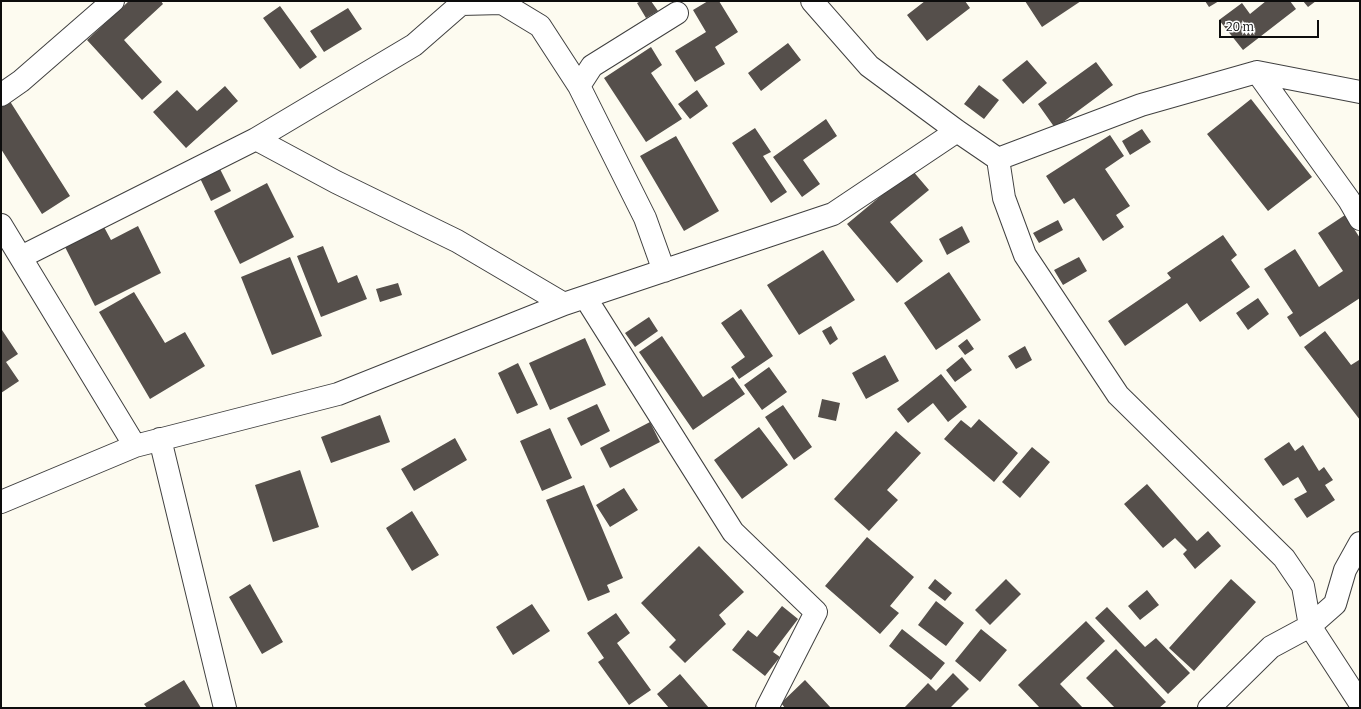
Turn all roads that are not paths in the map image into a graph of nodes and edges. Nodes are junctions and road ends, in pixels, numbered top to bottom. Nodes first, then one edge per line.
1 (113, 1) edge
2 (812, 1) edge
3 (676, 13) dead end
4 (1257, 72) junction
5 (580, 86) junction
6 (1360, 92) edge
7 (1, 95) edge
8 (957, 131) junction
9 (256, 139) junction
10 (998, 159) junction
11 (1360, 219) edge
12 (1, 225) edge
13 (21, 257) junction
14 (664, 270) junction
15 (585, 297) junction
16 (564, 304) junction
17 (160, 439) junction
18 (135, 446) junction
19 (1, 502) edge
20 (1360, 543) edge
21 (1310, 626) junction
22 (1360, 703) edge
23 (225, 708) edge
24 (767, 708) edge
25 (1209, 708) edge

1 - 7 street
2 - 8 street
3 - 5 street
4 - 6 street
4 - 10 street
4 - 11 street
5 - 9 street
5 - 14 street
8 - 10 street
8 - 14 street
9 - 13 street
9 - 16 street
10 - 21 street
12 - 13 street
13 - 18 street
14 - 15 street
15 - 16 street
15 - 24 street
16 - 17 street
17 - 18 street
17 - 23 street
18 - 19 street
20 - 21 street
21 - 22 street
21 - 25 street

